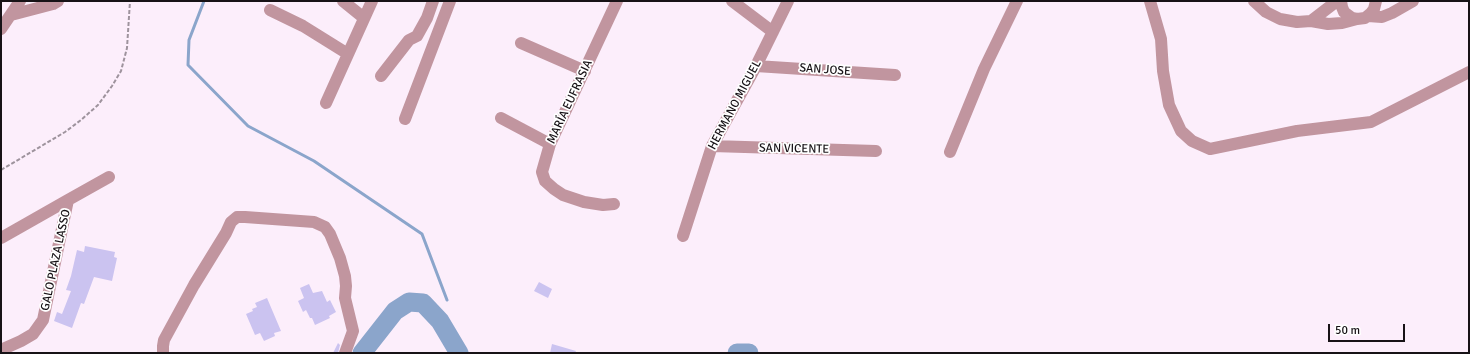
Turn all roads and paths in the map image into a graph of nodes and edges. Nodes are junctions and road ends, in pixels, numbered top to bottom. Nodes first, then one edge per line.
1 (20, 1) edge
2 (58, 1) edge
3 (130, 1) edge
4 (343, 1) edge
5 (372, 1) edge
6 (433, 1) edge
7 (450, 1) edge
8 (617, 1) edge
9 (732, 1) edge
10 (788, 1) edge
11 (1017, 1) edge
12 (1150, 1) edge
13 (1254, 1) edge
14 (1337, 1) edge
15 (1341, 1) edge
16 (1376, 1) edge
17 (1406, 2) edge
18 (270, 10) dead end
19 (11, 15) junction
20 (1362, 17) junction
21 (364, 18) junction
22 (1311, 21) junction
23 (1, 29) edge
24 (773, 32) junction
25 (416, 36) junction
26 (434, 43) junction
27 (522, 43) dead end
28 (348, 54) junction
29 (756, 66) junction
30 (584, 71) junction
31 (1469, 72) edge
32 (895, 75) dead end
33 (381, 76) dead end
34 (326, 103) dead end
35 (500, 118) dead end
36 (405, 119) dead end
37 (550, 144) junction
38 (712, 146) junction
39 (876, 151) dead end
40 (950, 152) dead end
41 (1, 170) edge
42 (109, 177) dead end
43 (68, 200) junction
44 (614, 204) dead end
45 (684, 236) dead end
46 (1, 238) edge
47 (1, 350) edge
48 (163, 353) edge
49 (345, 353) edge

1 - 19 street
2 - 19 street
3 - 41 path
4 - 21 street
5 - 21 street
6 - 25 street
7 - 26 street
8 - 30 street, MARÍA EUFRASIA
9 - 24 street
10 - 24 street, HERMANO MIGUEL
11 - 40 street
12 - 31 street
13 - 22 street
14 - 22 street
15 - 20 street
16 - 20 street
17 - 20 street
18 - 28 street
19 - 23 street
20 - 22 street
21 - 28 street
24 - 29 street, HERMANO MIGUEL
25 - 26 street
25 - 33 street
26 - 36 street
27 - 30 street
28 - 34 street
29 - 32 street, SAN JOSE
29 - 38 street, HERMANO MIGUEL
30 - 37 street, MARÍA EUFRASIA
35 - 37 street
37 - 44 street, MARÍA EUFRASIA
38 - 39 street, SAN VICENTE
38 - 45 street, HERMANO MIGUEL
42 - 43 street
43 - 46 street, GALO PLAZA LASSO
43 - 47 street, GALO PLAZA LASSO
48 - 49 street

